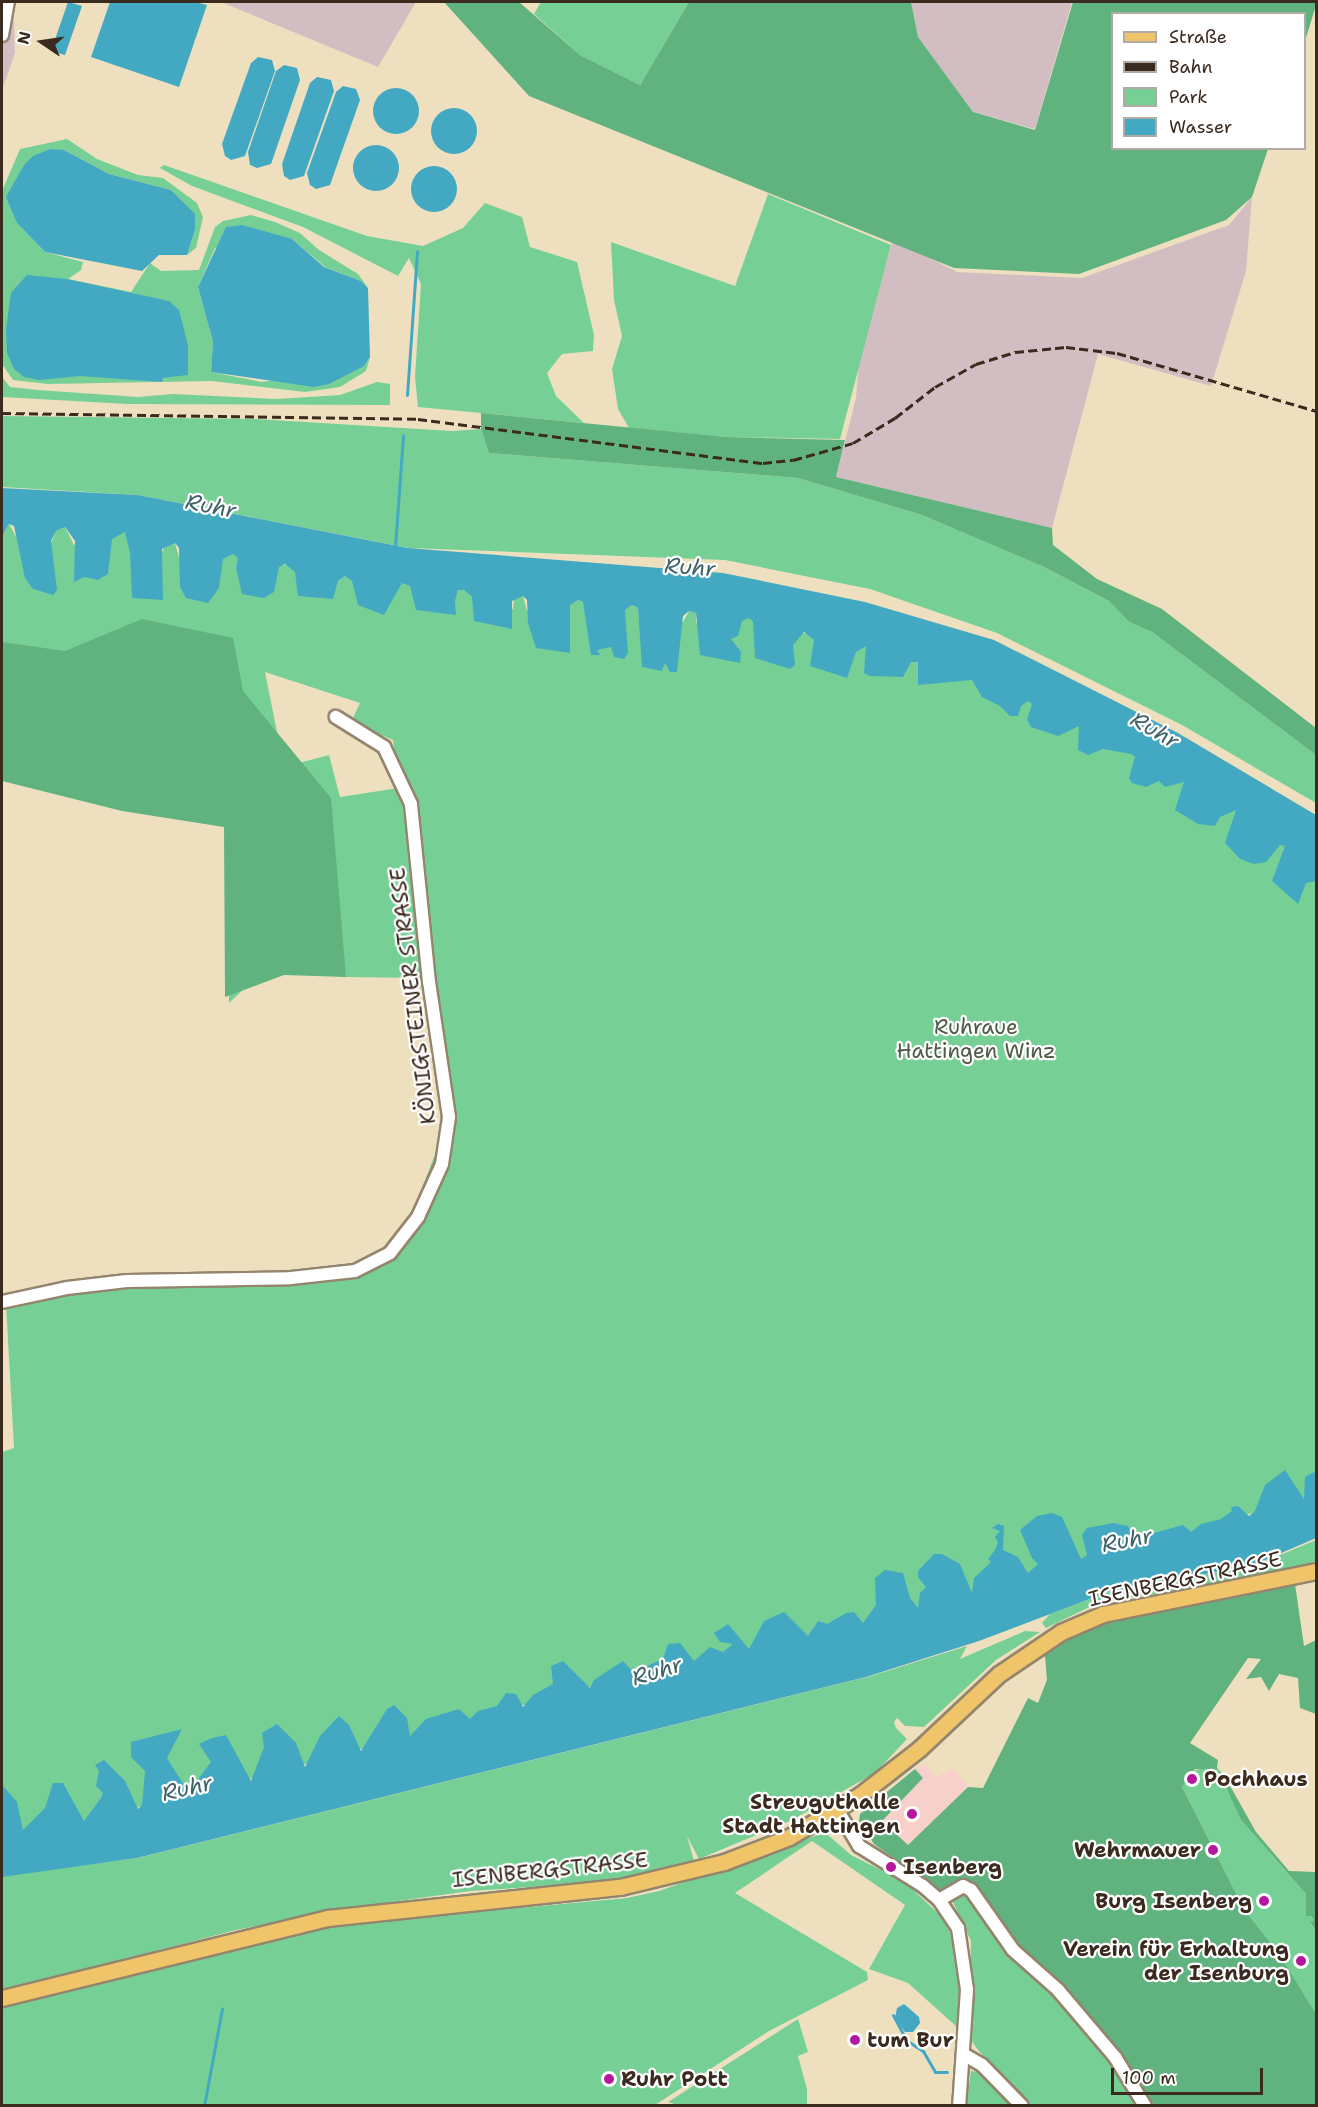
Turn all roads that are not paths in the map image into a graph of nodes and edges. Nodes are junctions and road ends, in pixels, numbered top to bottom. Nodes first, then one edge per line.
1 (8, 2) edge
2 (2, 35) edge
3 (336, 717) dead end
4 (2, 1302) edge
5 (1317, 1571) edge
6 (838, 1811) junction
7 (939, 1900) junction
8 (2, 1998) edge
9 (963, 2054) junction
10 (959, 2106) edge
11 (1022, 2106) edge
12 (1145, 2106) edge

1 - 2 street
3 - 4 street, KÖNIGSTEINER STRASSE
5 - 6 main road, ISENBERGSTRASSE
6 - 7 street
6 - 8 main road, ISENBERGSTRASSE
7 - 9 street
7 - 12 street
9 - 10 street
9 - 11 street

